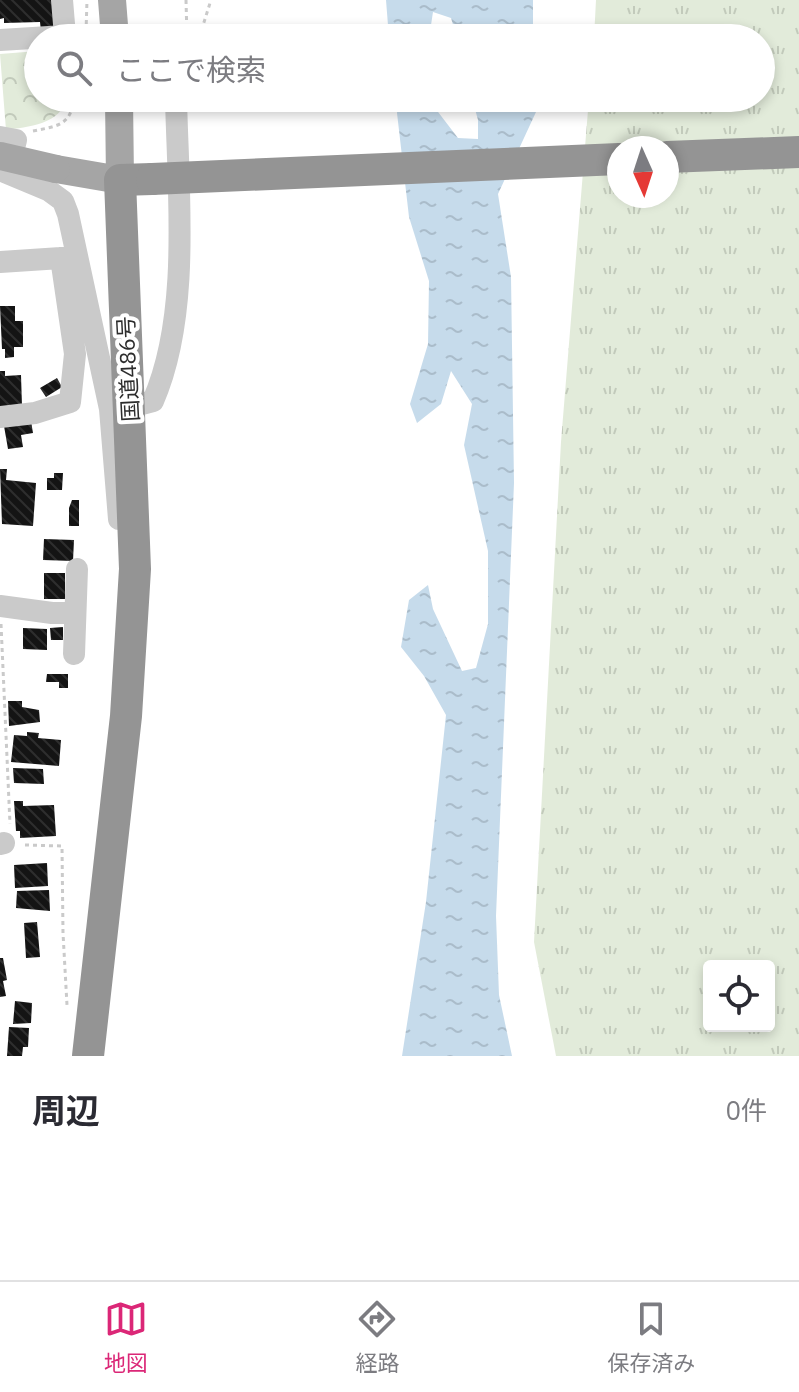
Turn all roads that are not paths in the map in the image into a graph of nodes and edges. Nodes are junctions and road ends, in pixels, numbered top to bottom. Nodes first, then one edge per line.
1 (62, 0) edge
2 (112, 0) edge
3 (64, 24) edge
4 (114, 24) edge
5 (24, 39) edge
6 (0, 40) edge
7 (119, 112) edge
8 (176, 112) edge
9 (799, 152) edge
10 (5, 155) edge
11 (679, 157) edge
12 (607, 160) edge
13 (120, 180) junction
14 (69, 258) junction
15 (0, 262) edge
16 (130, 407) junction
17 (0, 417) edge
18 (77, 569) dead end
19 (135, 569) junction
20 (0, 606) edge
21 (74, 613) junction
22 (74, 654) dead end
23 (88, 1056) edge

1 - 3 street
2 - 4 main road
5 - 6 street
7 - 13 main road
8 - 16 street
9 - 11 highway
10 - 13 main road, bridge
10 - 14 street
12 - 13 highway, bridge
13 - 16 highway, 国道486号
14 - 15 street
14 - 17 street
14 - 19 street
16 - 19 highway, 国道486号
18 - 21 street
19 - 23 highway, 国道486号
20 - 21 street
21 - 22 street

